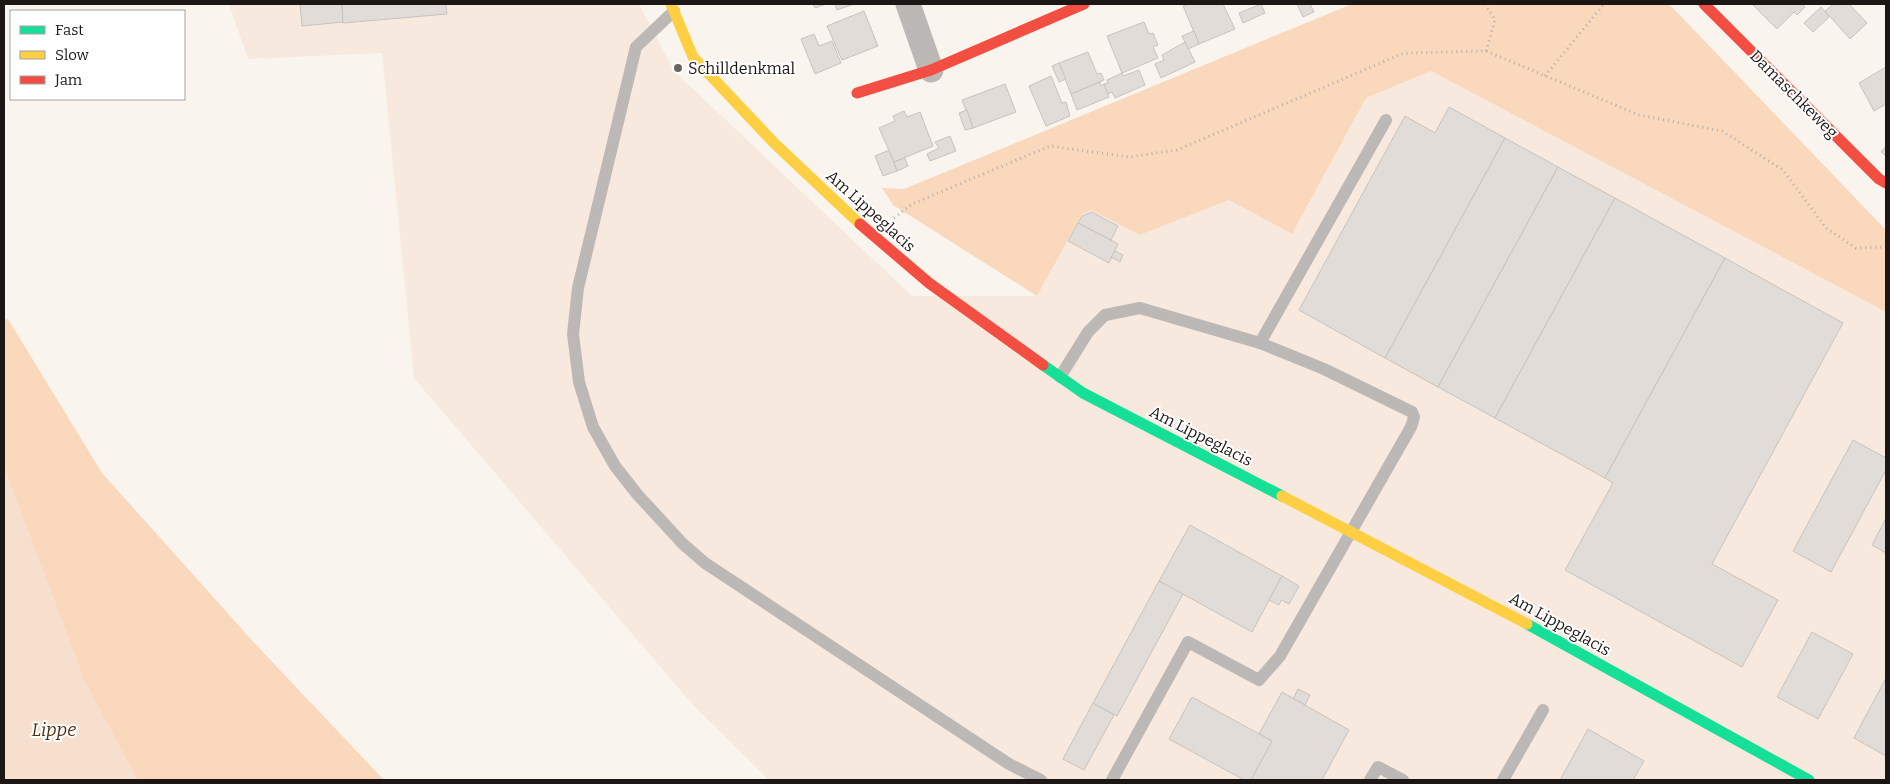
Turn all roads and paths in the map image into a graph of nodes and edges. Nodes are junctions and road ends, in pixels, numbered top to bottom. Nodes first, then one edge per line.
1 (908, 4) edge
2 (1084, 4) edge
3 (1485, 4) edge
4 (1604, 4) edge
5 (1704, 4) edge
6 (672, 7) edge
7 (1486, 51) dead end
8 (931, 70) junction
9 (1545, 76) dead end
10 (857, 93) dead end
11 (1386, 120) dead end
12 (1886, 183) edge
13 (1260, 343) junction
14 (1060, 377) junction
15 (1350, 532) junction
16 (1543, 710) dead end
17 (1041, 780) edge
18 (1112, 780) edge
19 (1370, 780) edge
20 (1403, 780) edge
21 (1504, 780) edge
22 (1808, 780) edge

1 - 8 street
2 - 8 street
3 - 7 path
4 - 9 path
5 - 12 street, Damaschkeweg
6 - 14 street, Am Lippeglacis
6 - 17 lane
8 - 10 street
11 - 13 lane
13 - 14 lane
13 - 15 lane
14 - 15 street, Am Lippeglacis
15 - 18 lane
15 - 22 street, Am Lippeglacis
16 - 21 lane
19 - 20 lane

